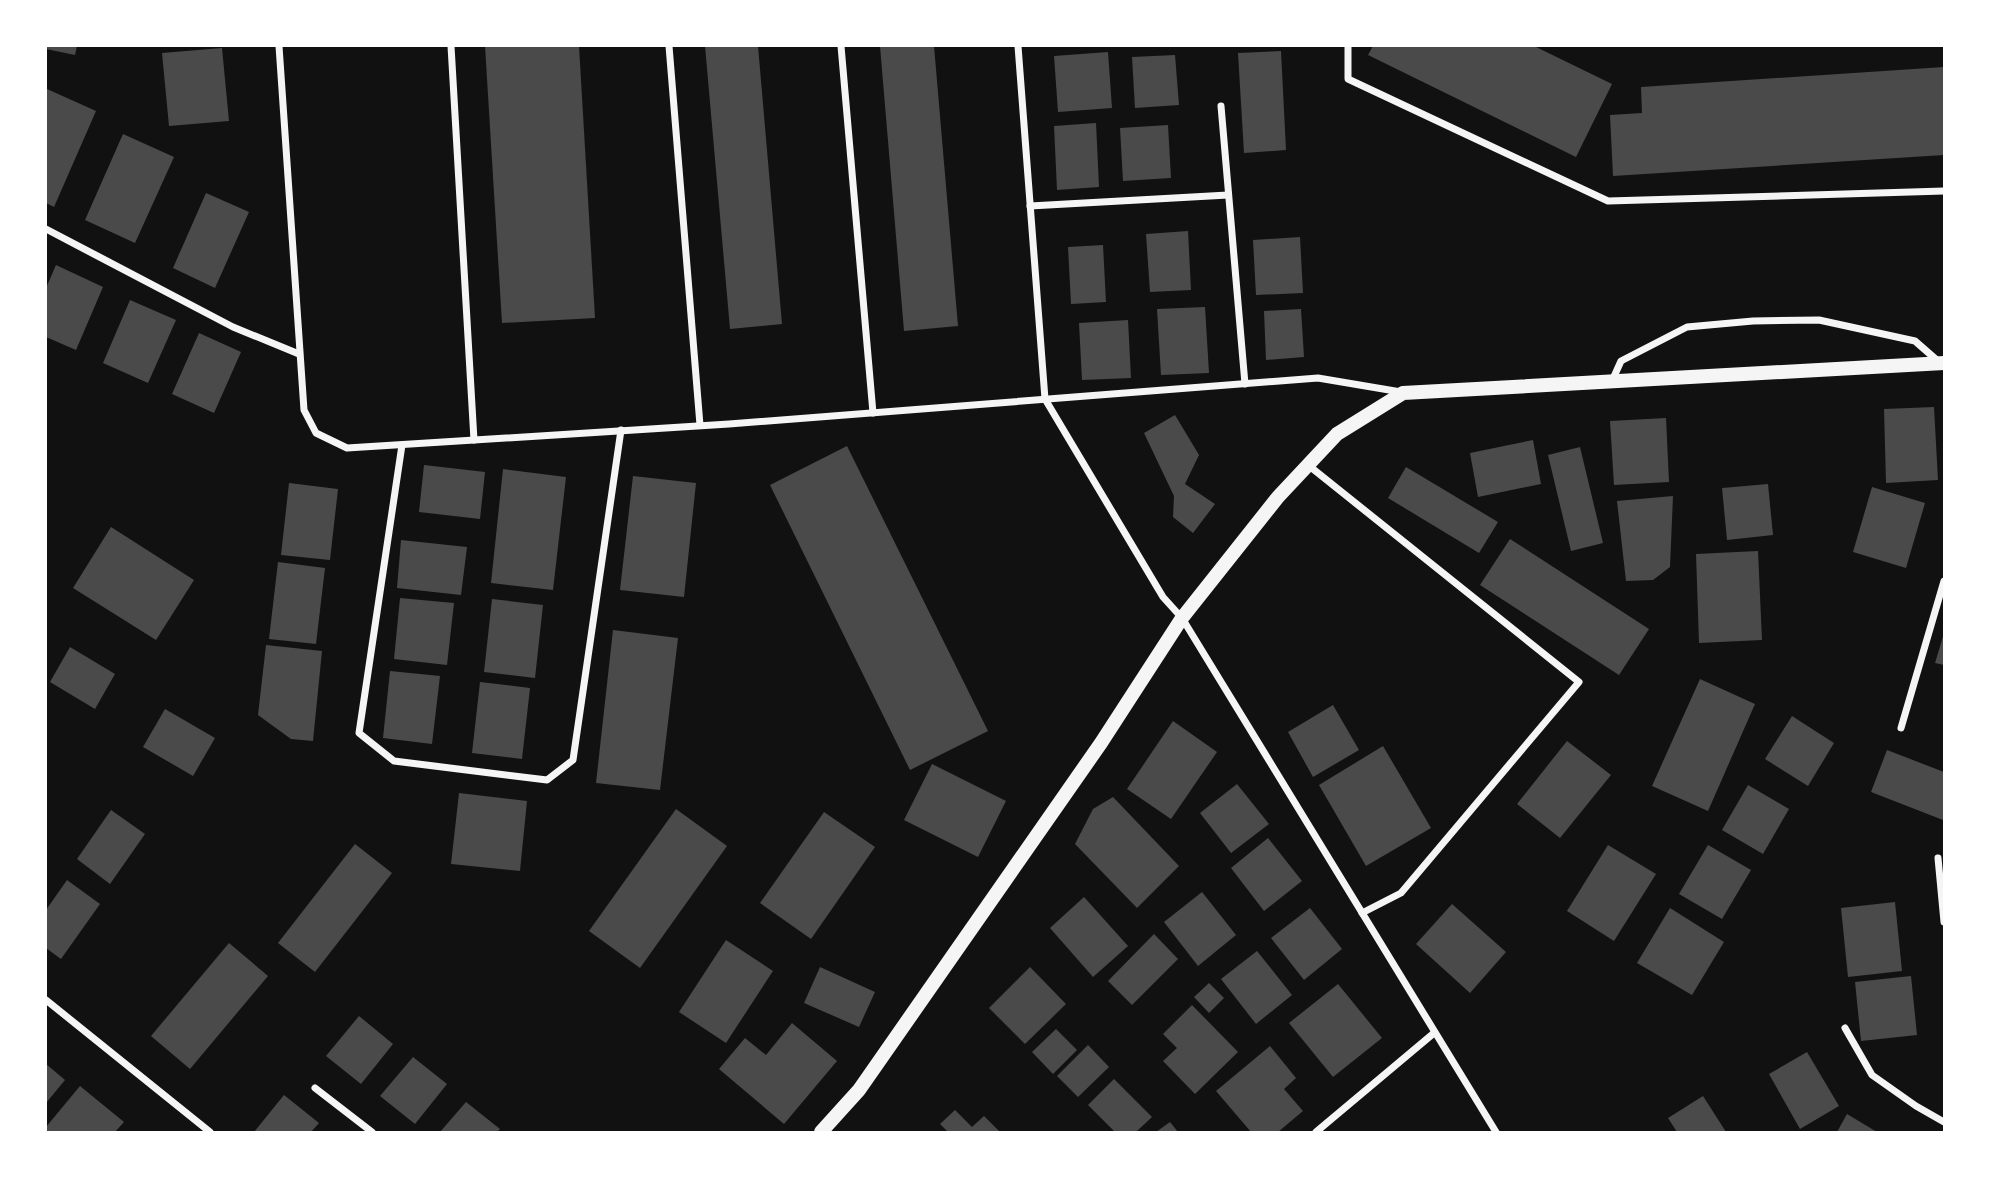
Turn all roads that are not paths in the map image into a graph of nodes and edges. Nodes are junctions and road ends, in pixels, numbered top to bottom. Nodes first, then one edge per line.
1 (279, 46) edge
2 (451, 46) edge
3 (669, 46) edge
4 (841, 46) edge
5 (1018, 46) edge
6 (1348, 46) edge
7 (1221, 106) dead end
8 (1944, 191) edge
9 (1228, 195) junction
10 (1030, 206) junction
11 (46, 229) edge
12 (299, 354) junction
13 (1942, 363) edge
14 (1612, 381) junction
15 (1245, 384) junction
16 (1404, 393) junction
17 (1045, 399) junction
18 (873, 413) junction
19 (700, 425) junction
20 (621, 430) junction
21 (474, 440) junction
22 (402, 444) junction
23 (1308, 465) junction
24 (1944, 582) edge
25 (1182, 618) junction
26 (1901, 729) dead end
27 (1938, 858) dead end
28 (1362, 913) junction
29 (1944, 922) edge
30 (46, 1000) edge
31 (1845, 1028) dead end
32 (1434, 1033) junction
33 (314, 1088) dead end
34 (1944, 1122) edge
35 (1494, 1129) edge
36 (210, 1132) edge
37 (372, 1132) edge
38 (821, 1132) edge
39 (1316, 1132) edge
40 (1485, 1132) edge

1 - 12 street
2 - 21 street
3 - 19 street
4 - 18 street
5 - 10 street
6 - 8 street
7 - 9 street
9 - 10 street
9 - 15 street
10 - 17 street
11 - 12 street
12 - 22 street
13 - 14 main road
13 - 14 street
14 - 16 main road
15 - 16 street
15 - 17 street
16 - 23 main road
17 - 18 street
17 - 25 street
18 - 19 street
19 - 20 street
20 - 21 street
20 - 22 street
21 - 22 street
23 - 25 main road
23 - 28 street
24 - 26 street
25 - 28 street
25 - 38 main road
27 - 29 street
28 - 32 street
30 - 36 street
31 - 34 street
32 - 35 street
32 - 39 street
33 - 37 street
35 - 40 street

